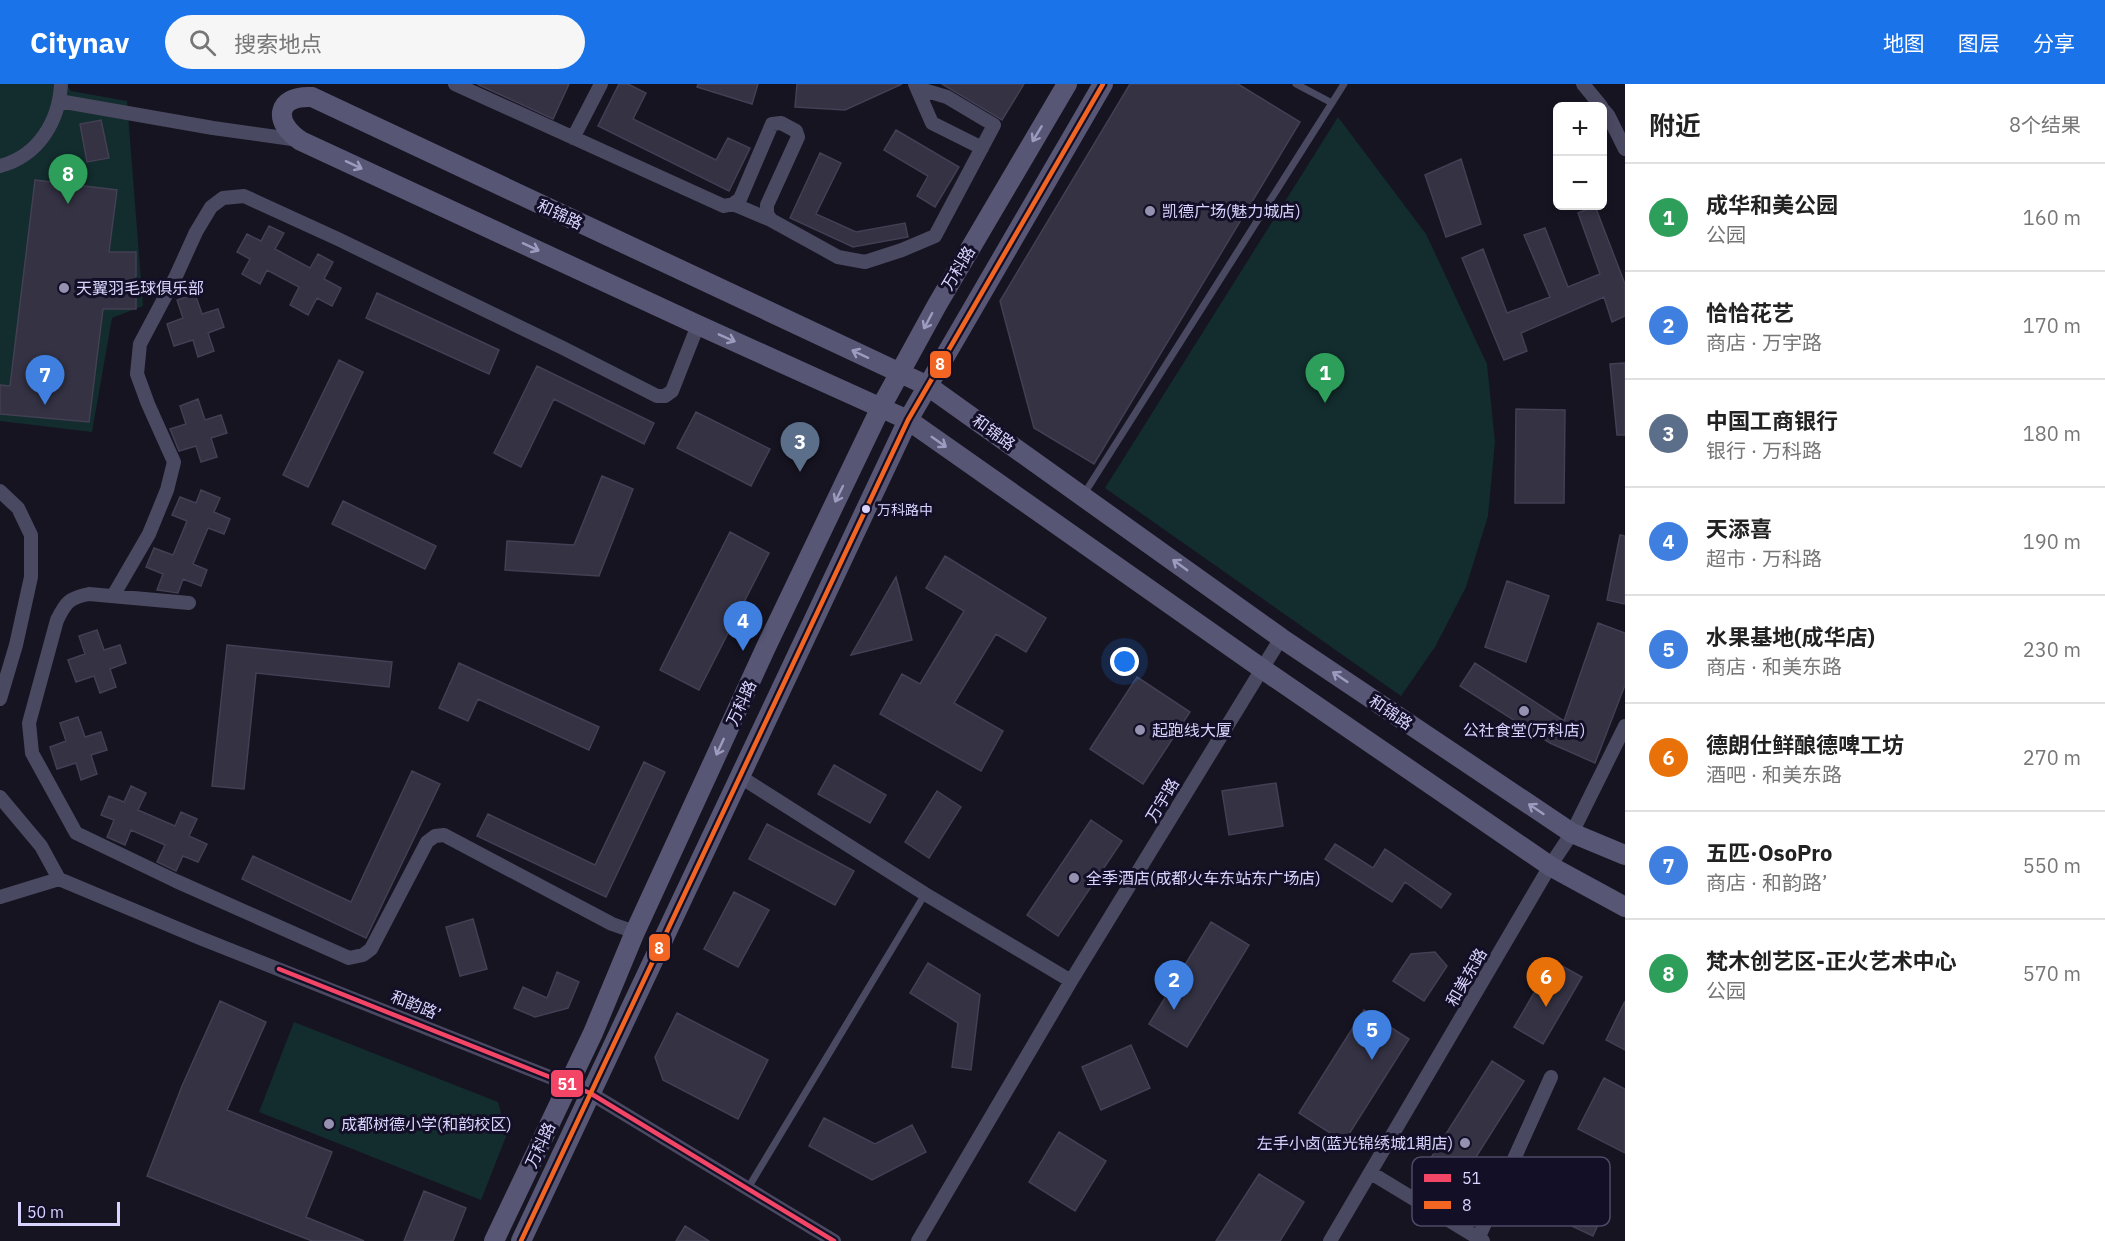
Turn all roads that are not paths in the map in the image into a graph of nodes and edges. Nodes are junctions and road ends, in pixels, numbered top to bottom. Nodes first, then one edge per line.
1 (60, 84) edge
2 (455, 84) edge
3 (601, 84) edge
4 (1067, 84) edge
5 (1103, 84) edge
6 (1296, 84) edge
7 (1344, 84) edge
8 (1583, 84) edge
9 (916, 86) edge
10 (59, 101) junction
11 (1598, 102) edge
12 (1332, 103) junction
13 (1607, 114) edge
14 (573, 138) junction
15 (301, 141) junction
16 (982, 148) junction
17 (1625, 149) edge
18 (0, 166) edge
19 (733, 204) junction
20 (771, 220) junction
21 (698, 325) junction
22 (900, 373) junction
23 (928, 386) junction
24 (881, 407) junction
25 (908, 420) junction
26 (0, 491) edge
27 (1083, 496) junction
28 (113, 596) junction
29 (189, 603) dead end
30 (1281, 638) junction
31 (1261, 668) junction
32 (0, 699) edge
33 (1625, 726) edge
34 (740, 776) junction
35 (0, 797) edge
36 (1572, 833) junction
37 (1625, 855) edge
38 (1550, 866) junction
39 (58, 879) junction
40 (925, 894) junction
41 (0, 897) edge
42 (1625, 907) edge
43 (635, 932) junction
44 (1071, 981) junction
45 (1551, 1077) dead end
46 (568, 1084) junction
47 (590, 1093) junction
48 (1516, 1157) edge
49 (1371, 1173) junction
50 (748, 1188) junction
51 (1412, 1198) edge
52 (1457, 1226) edge
53 (1486, 1226) edge
54 (1480, 1240) edge
55 (494, 1241) edge
56 (521, 1241) edge
57 (834, 1241) edge
58 (918, 1241) edge
59 (927, 1241) edge
60 (1330, 1241) edge

1 - 10 street
2 - 14 street
3 - 14 street
4 -> 22 street, 万科路
5 - 23 street, 万科路
6 - 12 lane
7 - 12 lane
8 - 11 street
9 - 16 street
9 - 16 street
10 - 15 street
10 - 18 street
12 - 27 lane
13 - 17 street
14 - 19 street
15 -> 21 street
22 -> 15 street, 和锦路
16 - 20 street
19 - 20 street
19 - 20 street
21 -> 24 street
21 - 28 street
22 - 23 street, 和锦路
22 - 24 street, 万科路
23 - 25 street, 万科路
23 - 27 street, 和锦路
24 - 25 street
24 -> 43 street, 万科路
25 -> 31 street
25 - 34 street, 万科路
26 - 32 street
30 -> 27 street, 和锦路
28 - 29 street
28 - 43 street
30 - 31 street, 万宇路
36 -> 30 street, 和锦路
31 - 38 street
31 - 44 street, 万宇路
33 - 36 street, 和美东路
34 - 40 street
34 - 47 street, 万科路
35 - 39 street
36 - 37 street, 和锦路
36 - 38 street, 和美东路
38 - 42 street
38 - 49 street, 和美东路
39 - 41 street
39 - 46 street, 和韵路’
40 - 44 street
40 - 50 lane
43 - 46 street, 万科路
44 - 58 street, 万宇路
44 - 59 street, 万宇路
45 - 48 street
46 - 47 street, 和韵路’
46 - 55 street, 万科路
47 - 50 street, 和韵路’
47 - 56 street, 万科路
49 - 51 street
49 - 60 street, 和美东路
50 - 57 street, 和韵路’
52 - 54 street
53 - 54 street

